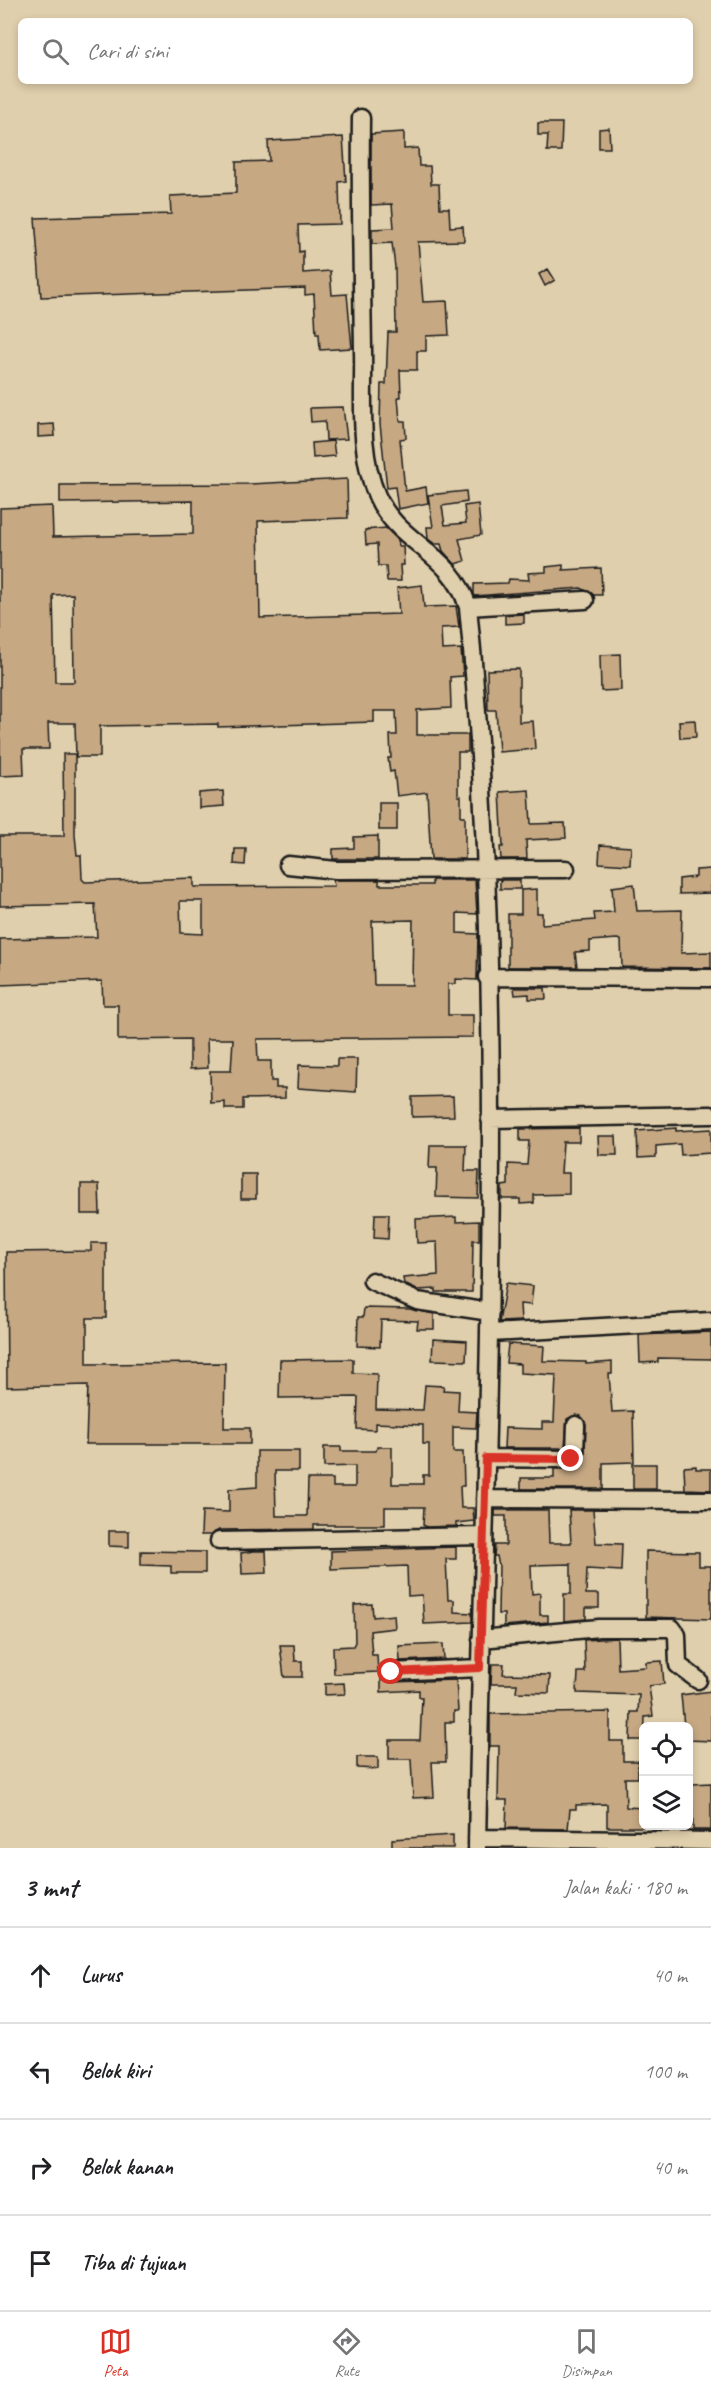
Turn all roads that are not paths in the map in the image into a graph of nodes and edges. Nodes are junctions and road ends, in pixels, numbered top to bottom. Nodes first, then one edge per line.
1 (362, 118) dead end
2 (585, 600) dead end
3 (468, 607) junction
4 (288, 865) dead end
5 (488, 868) junction
6 (566, 869) dead end
7 (487, 977) junction
8 (711, 978) edge
9 (711, 1115) edge
10 (490, 1119) junction
11 (372, 1281) dead end
12 (490, 1312) junction
13 (711, 1321) edge
14 (490, 1334) junction
15 (576, 1425) dead end
16 (486, 1458) junction
17 (485, 1499) junction
18 (711, 1500) edge
19 (484, 1536) junction
20 (219, 1541) dead end
21 (481, 1639) junction
22 (480, 1668) junction
23 (391, 1672) dead end
24 (698, 1680) dead end
25 (711, 1841) edge
26 (477, 1843) edge

1 - 3 street
2 - 3 street
3 - 5 street
4 - 5 street
5 - 6 street
5 - 7 street
7 - 8 street
7 - 10 street
9 - 10 street
10 - 12 street
11 - 12 street
12 - 14 street
13 - 14 street
14 - 16 street
15 - 16 street
16 - 17 street
17 - 18 street
17 - 19 street
19 - 20 street
19 - 21 street
21 - 22 street
21 - 24 street
22 - 23 street
22 - 26 street
25 - 26 street

